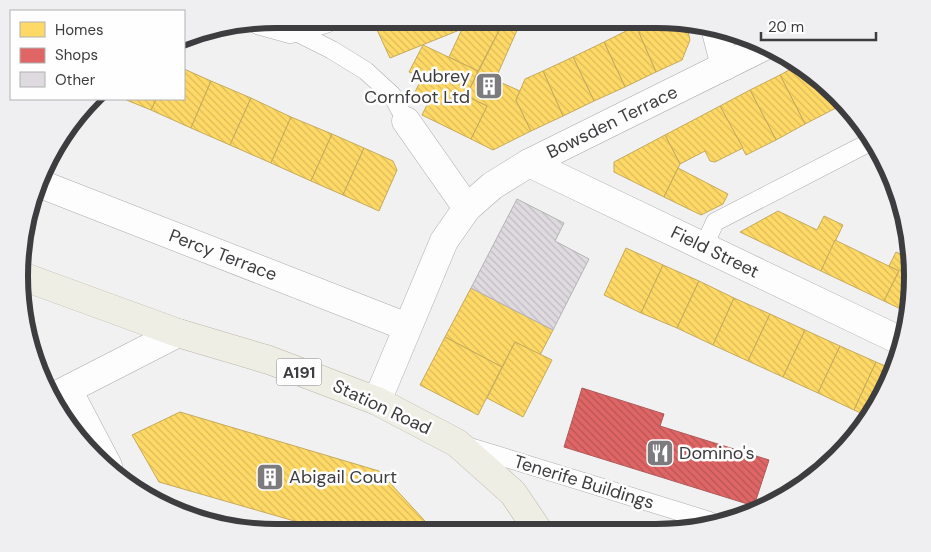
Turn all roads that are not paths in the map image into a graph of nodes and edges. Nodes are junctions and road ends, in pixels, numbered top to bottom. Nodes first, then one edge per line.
1 (284, 28) edge
2 (296, 28) edge
3 (290, 30) junction
4 (717, 35) edge
5 (758, 50) edge
6 (725, 66) junction
7 (406, 121) joint
8 (866, 144) edge
9 (529, 163) junction
10 (44, 186) edge
11 (467, 208) junction
12 (704, 246) junction
13 (28, 278) edge
14 (407, 327) junction
15 (178, 333) junction
16 (895, 338) edge
17 (60, 393) edge
18 (377, 401) junction
19 (457, 443) junction
20 (96, 447) edge
21 (703, 520) edge
22 (534, 524) edge

1 - 3 street
2 - 3 street
3 - 7 lane
4 - 6 street
5 - 6 street, Bowsden Terrace
6 - 9 street, Bowsden Terrace
7 - 11 street
8 - 12 lane
9 - 11 street, Bowsden Terrace
9 - 12 street, Field Street
10 - 14 street, Percy Terrace
11 - 14 street, Bowsden Terrace
12 - 16 street, Field Street
13 - 15 main road, Station Road / A191
14 - 18 street, Bowsden Terrace
15 - 17 street
15 - 18 main road, Station Road / A191
17 - 20 street
18 - 19 main road, Station Road / A191
19 - 21 lane, Tenerife Buildings
19 - 22 main road, Station Road / A191

